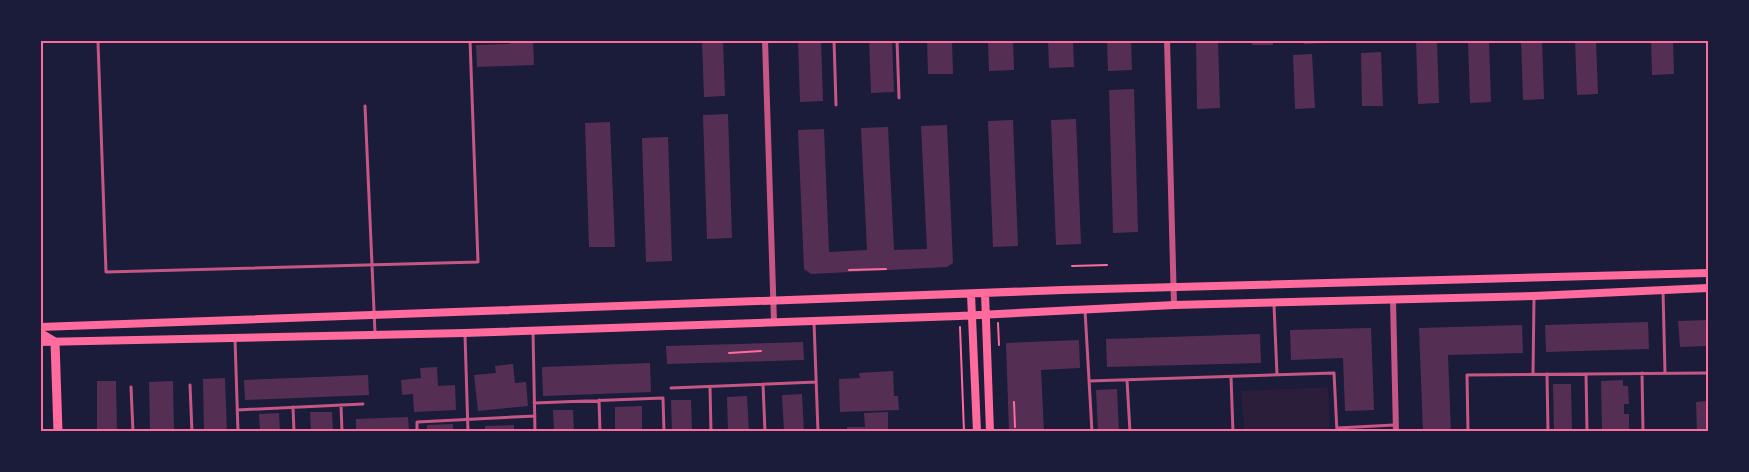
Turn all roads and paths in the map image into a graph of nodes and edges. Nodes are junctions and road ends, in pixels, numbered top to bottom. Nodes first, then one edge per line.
1 (470, 40) edge
2 (765, 40) edge
3 (834, 40) edge
4 (897, 40) edge
5 (1167, 40) edge
6 (98, 42) dead end
7 (899, 98) dead end
8 (836, 105) dead end
9 (366, 106) dead end
10 (1107, 265) dead end
11 (372, 266) junction
12 (1072, 266) dead end
13 (886, 269) dead end
14 (849, 270) dead end
15 (1708, 273) edge
16 (1174, 287) junction
17 (1708, 288) edge
18 (1663, 290) junction
19 (985, 293) junction
20 (971, 294) junction
21 (1534, 296) junction
22 (1393, 300) junction
23 (773, 301) junction
24 (1274, 303) junction
25 (1174, 305) junction
26 (1085, 309) junction
27 (986, 314) junction
28 (375, 315) junction
29 (972, 315) junction
30 (959, 316) junction
31 (814, 321) junction
32 (774, 322) junction
33 (40, 327) edge
34 (533, 330) junction
35 (40, 333) edge
36 (465, 333) junction
37 (375, 335) junction
38 (235, 338) junction
39 (40, 342) edge
40 (55, 342) junction
41 (761, 351) dead end
42 (729, 353) dead end
43 (1642, 373) junction
44 (1665, 373) junction
45 (1708, 373) edge
46 (1533, 374) junction
47 (1547, 374) junction
48 (1586, 374) junction
49 (1277, 375) junction
50 (1231, 377) junction
51 (1127, 380) junction
52 (1089, 381) junction
53 (816, 382) junction
54 (763, 384) junction
55 (190, 385) dead end
56 (131, 387) dead end
57 (710, 387) junction
58 (671, 388) dead end
59 (599, 400) junction
60 (1014, 402) dead end
61 (534, 403) junction
62 (363, 404) dead end
63 (341, 405) junction
64 (293, 407) junction
65 (237, 410) junction
66 (535, 416) junction
67 (468, 419) junction
68 (1015, 427) dead end
69 (1396, 428) edge
70 (1337, 430) edge
71 (58, 432) edge
72 (133, 432) edge
73 (192, 432) edge
74 (238, 432) edge
75 (294, 432) edge
76 (342, 432) edge
77 (417, 432) edge
78 (468, 432) edge
79 (535, 432) edge
80 (600, 432) edge
81 (664, 432) edge
82 (711, 432) edge
83 (765, 432) edge
84 (818, 432) edge
85 (964, 432) edge
86 (977, 432) edge
87 (990, 432) edge
88 (1092, 432) edge
89 (1130, 432) edge
90 (1233, 432) edge
91 (1468, 432) edge
92 (1548, 432) edge
93 (1587, 432) edge
94 (1643, 432) edge

1 - 11 lane
2 - 23 street
3 - 8 lane
4 - 7 lane
5 - 16 street
6 - 11 lane
9 - 11 lane
10 - 12 path
11 - 28 lane
13 - 14 path
15 - 16 main road
16 - 19 main road
16 - 25 street
17 - 18 main road
18 - 21 main road
18 - 44 lane
19 - 20 main road
19 - 27 main road
20 - 23 main road
20 - 29 main road
21 - 22 main road
21 - 46 lane
22 - 24 main road
22 - 69 street
23 - 28 main road
23 - 32 street
24 - 25 main road
24 - 49 lane
25 - 26 main road
26 - 27 main road
26 - 52 lane
27 - 29 main road
27 - 87 main road
28 - 33 main road
28 - 37 lane
29 - 30 main road
29 - 86 main road
30 - 31 main road
30 - 85 path
31 - 32 main road
31 - 53 lane
32 - 34 main road
34 - 36 main road
34 - 61 lane
35 - 40 main road
36 - 37 main road
36 - 67 lane
37 - 38 main road
38 - 40 main road
38 - 65 lane
39 - 40 main road
40 - 71 main road
41 - 42 path
43 - 44 lane
43 - 48 lane
43 - 94 lane
44 - 45 lane
46 - 47 lane
46 - 91 lane
47 - 48 lane
47 - 92 lane
48 - 93 lane
49 - 50 lane
49 - 70 lane
50 - 51 lane
50 - 90 lane
51 - 52 lane
51 - 89 lane
52 - 88 lane
53 - 54 lane
53 - 84 lane
54 - 57 lane
54 - 83 lane
55 - 73 lane
56 - 72 lane
57 - 58 lane
57 - 82 lane
59 - 61 lane
59 - 80 lane
59 - 81 lane
60 - 68 path
61 - 66 lane
62 - 63 lane
63 - 64 lane
63 - 76 lane
64 - 65 lane
64 - 75 lane
65 - 74 lane
66 - 67 lane
66 - 79 lane
67 - 77 lane
67 - 78 lane
69 - 70 lane

